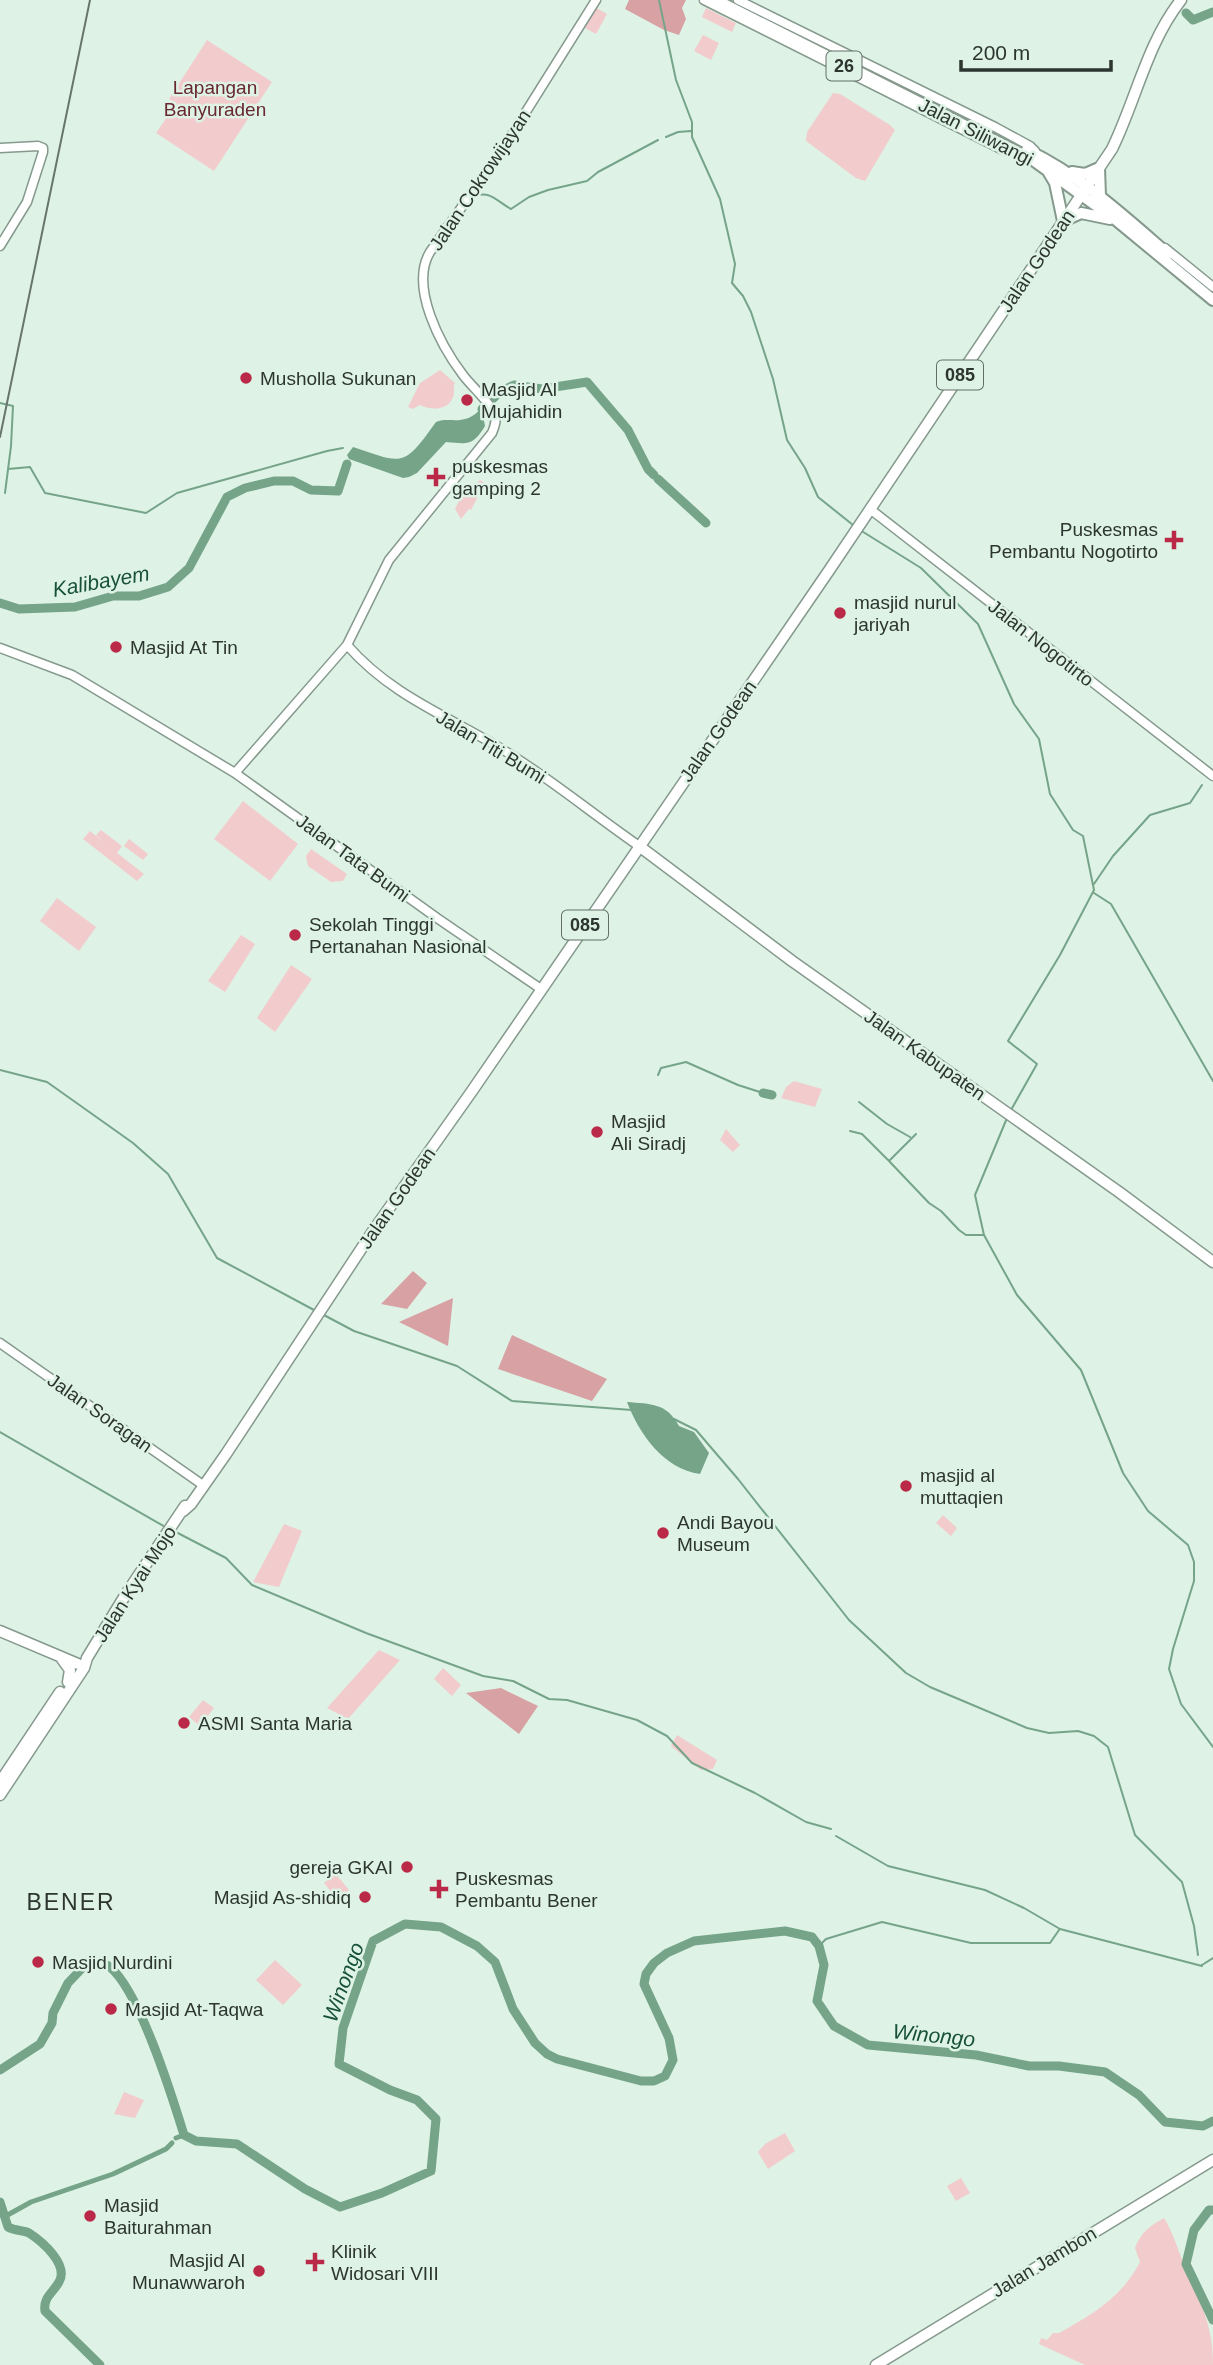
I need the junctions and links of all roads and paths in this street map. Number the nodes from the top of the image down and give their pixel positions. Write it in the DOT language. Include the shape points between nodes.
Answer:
graph roads {
  1 [pos="596,0"];
  2 [pos="704,0"];
  3 [pos="716,0"];
  4 [pos="728,0"];
  5 [pos="738,0"];
  6 [pos="1181,0"];
  7 [pos="790,41"];
  8 [pos="858,63"];
  9 [pos="974,127"];
  10 [pos="0,148"];
  11 [pos="1035,157"];
  12 [pos="1046,168"];
  13 [pos="1099,168"];
  14 [pos="1066,170"];
  15 [pos="1084,190"];
  16 [pos="1100,196"];
  17 [pos="1116,220"];
  18 [pos="1063,221"];
  19 [pos="1136,231"];
  20 [pos="0,246"];
  21 [pos="1213,290"];
  22 [pos="1213,300"];
  23 [pos="1213,306"];
  24 [pos="870,509"];
  25 [pos="347,645"];
  26 [pos="0,648"];
  27 [pos="235,773"];
  28 [pos="1213,776"];
  29 [pos="639,846"];
  30 [pos="541,989"];
  31 [pos="1213,1262"];
  32 [pos="0,1343"];
  33 [pos="229,1447"];
  34 [pos="200,1483"];
  35 [pos="183,1511"];
  36 [pos="0,1631"];
  37 [pos="95,1645"];
  38 [pos="78,1662"];
  39 [pos="68,1682"];
  40 [pos="0,1782"];
  41 [pos="0,1795"];
  42 [pos="1213,2160"];
  43 [pos="876,2365"];
  1 -- 25 [label="street, Jalan Cokrowijayan" via="424,265 434,328 496,421 492,433 389,560"];
  2 -- 7 [label="street"];
  3 -- 7 [label="highway, Jalan Siliwangi / 26"];
  4 -- 8 [label="highway, Jalan Siliwangi / 26"];
  5 -- 8 [label="street"];
  6 -- 13 [label="main road, Jalan Godean / 085" via="1157,35 1119,134"];
  7 -- 9 [label="highway, Jalan Siliwangi / 26"];
  7 -- 11 [label="street" via="983,141 1024,159"];
  8 -- 9 [label="highway, Jalan Siliwangi / 26"];
  8 -- 11 [label="street" via="1030,146"];
  9 -- 11 [label="highway, Jalan Siliwangi / 26"];
  10 -- 20 [label="street" via="40,146 43,152 27,202"];
  11 -- 12 [label="highway, Jalan Siliwangi / 26"];
  11 -- 14 [label="highway, Jalan Siliwangi / 26"];
  12 -- 15 [label="highway, Jalan Siliwangi / 26"];
  12 -- 18 [label="highway" via="1055,183"];
  13 -- 14 [label="highway" via="1085,174"];
  13 -- 15 [label="main road, Jalan Godean / 085"];
  13 -- 16 [label="highway"];
  14 -- 15 [label="highway, Jalan Siliwangi / 26"];
  15 -- 16 [label="highway, Jalan Siliwangi / 26"];
  15 -- 17 [label="highway, Jalan Siliwangi / 26"];
  15 -- 18 [label="main road, Jalan Godean / 085"];
  16 -- 19 [label="highway, Jalan Siliwangi / 26"];
  17 -- 18 [label="highway" via="1087,212"];
  17 -- 19 [label="highway, Jalan Siliwangi / 26"];
  18 -- 24 [label="main road, Jalan Godean / 085"];
  19 -- 21 [label="highway, Jalan Siliwangi / 26"];
  19 -- 22 [label="highway, Jalan Siliwangi / 26"];
  19 -- 23 [label="street" via="1140,244"];
  24 -- 28 [label="street, Jalan Nogotirto"];
  24 -- 29 [label="main road, Jalan Godean / 085"];
  25 -- 27 [label="street, Jalan Cokrowijayan"];
  25 -- 29 [label="street, Jalan Titi Bumi" via="375,674 405,695 515,757"];
  26 -- 27 [label="street, Jalan Tata Bumi" via="72,675"];
  27 -- 30 [label="street, Jalan Tata Bumi"];
  29 -- 30 [label="main road, Jalan Godean / 085"];
  29 -- 31 [label="main road, Jalan Kabupaten"];
  30 -- 33 [label="main road, Jalan Godean / 085"];
  32 -- 34 [label="street, Jalan Soragan"];
  33 -- 34 [label="main road, Jalan Godean"];
  33 -- 35 [label="main road, Jalan Godean / 085"];
  34 -- 35 [label="main road, Jalan Godean"];
  35 -- 37 [label="main road, Jalan Kyai Mojo / 085"];
  36 -- 38 [label="main road"];
  37 -- 38 [label="main road, Jalan Kyai Mojo"];
  37 -- 38 [label="main road" via="73,1658"];
  38 -- 39 [label="main road, Jalan Kyai Mojo"];
  38 -- 39 [label="main road" via="70,1670"];
  38 -- 41 [label="main road, Jalan Kyai Mojo"];
  39 -- 40 [label="main road, Jalan Kyai Mojo"];
  42 -- 43 [label="main road, Jalan Jambon"];
}
